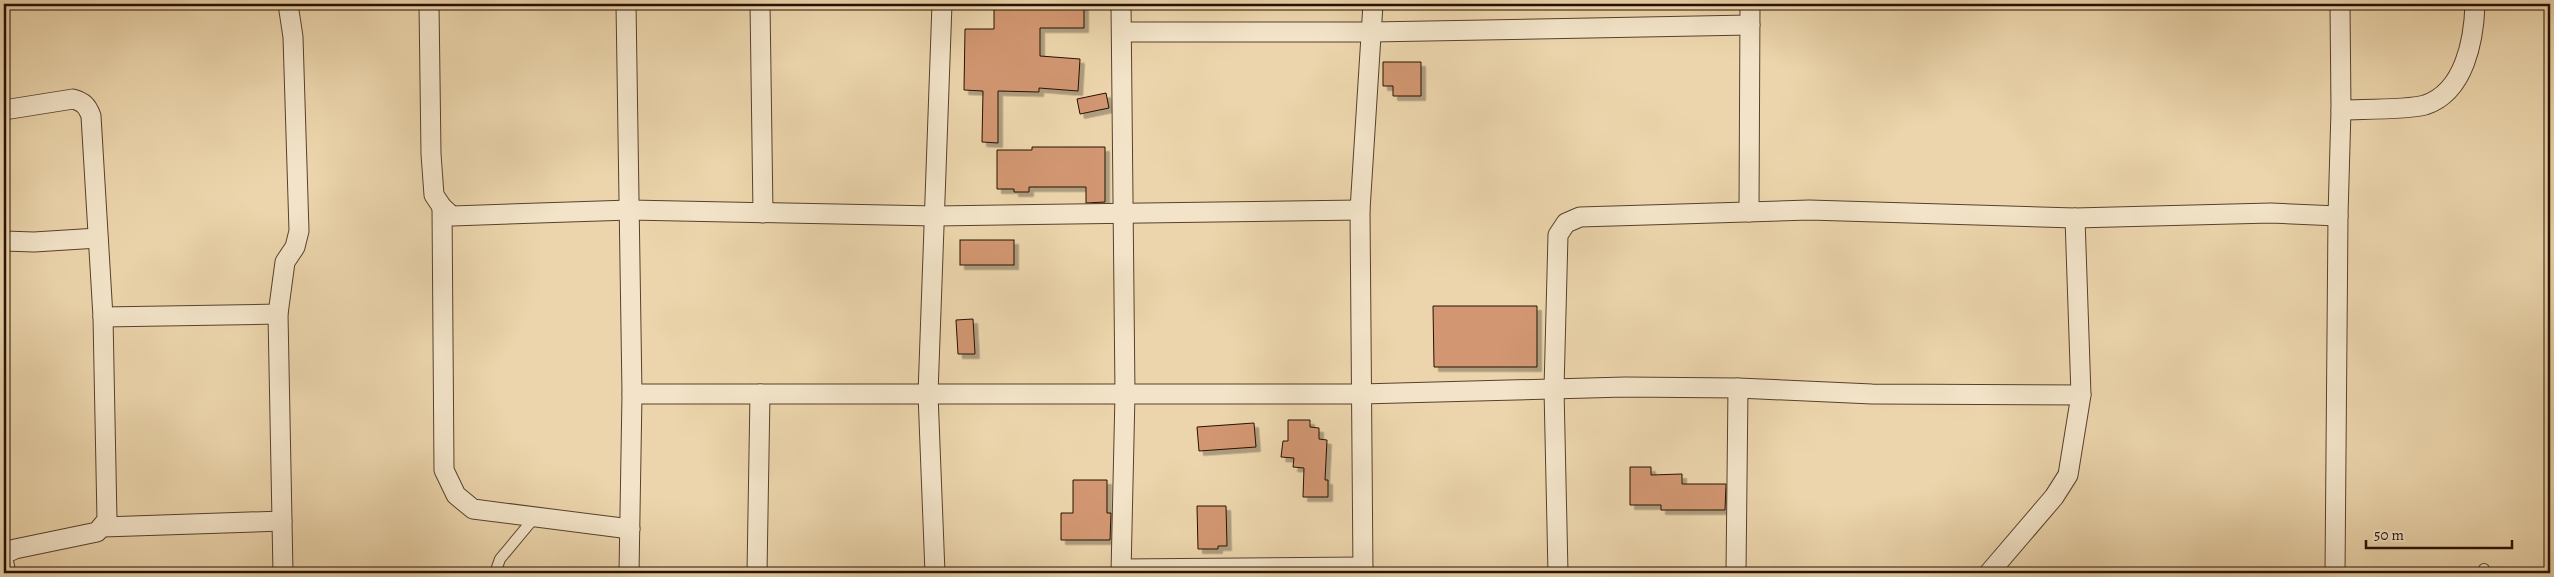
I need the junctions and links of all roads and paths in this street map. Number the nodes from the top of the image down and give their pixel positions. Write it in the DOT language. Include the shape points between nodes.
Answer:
graph roads {
  1 [pos="288,4"];
  2 [pos="429,4"];
  3 [pos="626,4"];
  4 [pos="760,4"];
  5 [pos="942,4"];
  6 [pos="1121,4"];
  7 [pos="1373,4"];
  8 [pos="1750,4"];
  9 [pos="2340,4"];
  10 [pos="2475,4"];
  11 [pos="1750,25"];
  12 [pos="1122,32"];
  13 [pos="1372,32"];
  14 [pos="4,110"];
  15 [pos="2341,110"];
  16 [pos="442,208"];
  17 [pos="630,210"];
  18 [pos="1360,210"];
  19 [pos="1749,212"];
  20 [pos="763,213"];
  21 [pos="1124,214"];
  22 [pos="936,216"];
  23 [pos="2338,216"];
  24 [pos="2074,218"];
  25 [pos="98,238"];
  26 [pos="4,240"];
  27 [pos="278,314"];
  28 [pos="104,317"];
  29 [pos="1738,388"];
  30 [pos="1554,389"];
  31 [pos="632,394"];
  32 [pos="760,394"];
  33 [pos="928,394"];
  34 [pos="1125,394"];
  35 [pos="1362,394"];
  36 [pos="2081,395"];
  37 [pos="535,517"];
  38 [pos="282,521"];
  39 [pos="102,527"];
  40 [pos="630,529"];
  41 [pos="4,554"];
  42 [pos="4,564"];
  43 [pos="1363,570"];
  44 [pos="2331,570"];
  45 [pos="1121,571"];
  46 [pos="6,573"];
  47 [pos="283,573"];
  48 [pos="495,573"];
  49 [pos="629,573"];
  50 [pos="757,573"];
  51 [pos="935,573"];
  52 [pos="1558,573"];
  53 [pos="1736,573"];
  54 [pos="1989,573"];
  1 -- 27 [label="street" via="293,37 299,231 295,247 285,262"];
  2 -- 16 [label="street" via="432,174 434,195"];
  3 -- 17 [label="street"];
  4 -- 20 [label="street"];
  5 -- 22 [label="street"];
  6 -- 12 [label="street"];
  7 -- 13 [label="street"];
  8 -- 11 [label="street"];
  9 -- 15 [label="street"];
  10 -- 15 [label="street" via="2467,52 2459,76 2448,92 2424,105"];
  11 -- 13 [label="street"];
  11 -- 19 [label="street"];
  12 -- 13 [label="street"];
  12 -- 21 [label="street"];
  13 -- 18 [label="street"];
  14 -- 25 [label="street" via="73,99 83,102 88,108"];
  15 -- 23 [label="street"];
  16 -- 17 [label="street" via="452,216"];
  16 -- 37 [label="street" via="444,470 456,495 473,509"];
  17 -- 20 [label="street"];
  17 -- 31 [label="street"];
  18 -- 21 [label="street"];
  18 -- 35 [label="street"];
  19 -- 24 [label="street" via="1809,210"];
  19 -- 30 [label="street" via="1580,216 1566,223 1558,235"];
  20 -- 22 [label="street"];
  21 -- 22 [label="street"];
  21 -- 34 [label="street"];
  22 -- 33 [label="street"];
  23 -- 24 [label="street" via="2271,213"];
  23 -- 44 [label="street"];
  24 -- 36 [label="street"];
  25 -- 26 [label="street" via="34,242"];
  25 -- 28 [label="street"];
  27 -- 28 [label="street"];
  27 -- 38 [label="street"];
  28 -- 39 [label="street" via="107,520"];
  29 -- 30 [label="street"];
  29 -- 36 [label="street" via="1872,394"];
  29 -- 53 [label="street"];
  30 -- 35 [label="street"];
  30 -- 52 [label="street"];
  31 -- 32 [label="street"];
  31 -- 40 [label="street"];
  32 -- 33 [label="street"];
  32 -- 50 [label="street"];
  33 -- 34 [label="street"];
  33 -- 51 [label="street"];
  34 -- 35 [label="street"];
  34 -- 45 [label="street"];
  35 -- 43 [label="street"];
  36 -- 54 [label="street" via="2068,476"];
  37 -- 40 [label="street"];
  37 -- 48 [label="lane" via="500,559"];
  38 -- 39 [label="street"];
  38 -- 47 [label="street"];
  39 -- 41 [label="street" via="97,532"];
  40 -- 49 [label="street"];
  42 -- 46 [label="street"];
  43 -- 45 [label="street"];
}
